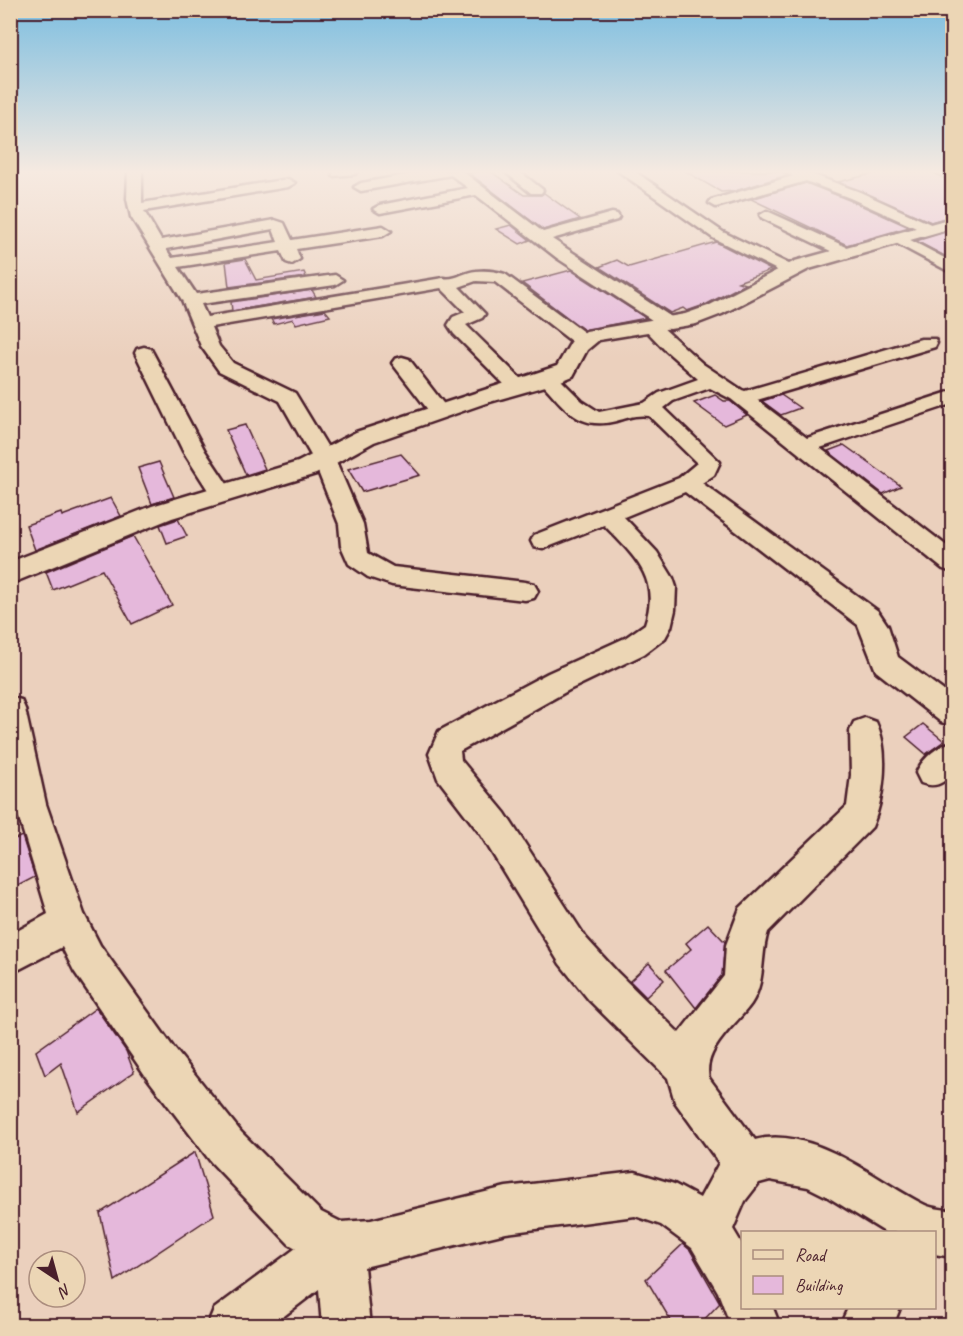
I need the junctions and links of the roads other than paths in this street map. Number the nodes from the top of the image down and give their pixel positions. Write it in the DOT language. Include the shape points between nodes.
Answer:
graph roads {
  1 [pos="148,233"];
  2 [pos="224,233"];
  3 [pos="282,233"];
  4 [pos="373,233"];
  5 [pos="534,233"];
  6 [pos="556,233"];
  7 [pos="716,233"];
  8 [pos="806,233"];
  9 [pos="914,233"];
  10 [pos="540,238"];
  11 [pos="897,238"];
  12 [pos="156,246"];
  13 [pos="290,252"];
  14 [pos="845,252"];
  15 [pos="324,255"];
  16 [pos="952,268"];
  17 [pos="173,269"];
  18 [pos="789,270"];
  19 [pos="356,278"];
  20 [pos="448,285"];
  21 [pos="191,300"];
  22 [pos="200,323"];
  23 [pos="661,326"];
  24 [pos="582,340"];
  25 [pos="928,343"];
  26 [pos="144,353"];
  27 [pos="402,363"];
  28 [pos="548,378"];
  29 [pos="714,380"];
  30 [pos="517,386"];
  31 [pos="739,396"];
  32 [pos="952,397"];
  33 [pos="649,409"];
  34 [pos="439,411"];
  35 [pos="802,447"];
  36 [pos="324,459"];
  37 [pos="687,483"];
  38 [pos="221,493"];
  39 [pos="608,515"];
  40 [pos="543,541"];
  41 [pos="952,563"];
  42 [pos="10,574"];
  43 [pos="525,591"];
  44 [pos="10,709"];
  45 [pos="952,713"];
  46 [pos="865,731"];
  47 [pos="69,922"];
  48 [pos="10,956"];
  49 [pos="686,1068"];
  50 [pos="746,1164"];
  51 [pos="928,1231"];
  52 [pos="708,1232"];
  53 [pos="339,1245"];
  54 [pos="741,1288"];
  55 [pos="749,1309"];
  56 [pos="875,1309"];
  57 [pos="231,1326"];
  58 [pos="346,1326"];
  59 [pos="756,1326"];
  60 [pos="864,1326"];
  1 -- 12 [label="street"];
  2 -- 12 [label="street"];
  3 -- 13 [label="street"];
  4 -- 13 [label="street"];
  5 -- 10 [label="street"];
  6 -- 10 [label="street"];
  7 -- 18 [label="street"];
  8 -- 14 [label="street"];
  9 -- 11 [label="street"];
  10 -- 23 [label="street"];
  11 -- 14 [label="street"];
  11 -- 16 [label="street"];
  12 -- 17 [label="street"];
  13 -- 15 [label="street"];
  13 -- 17 [label="street"];
  14 -- 18 [label="street"];
  17 -- 21 [label="street"];
  18 -- 23 [label="street" via="715,310"];
  19 -- 21 [label="street"];
  20 -- 22 [label="street" via="436,283"];
  20 -- 24 [label="street" via="475,276 499,277"];
  20 -- 30 [label="street" via="476,314 459,321 457,326"];
  21 -- 22 [label="street"];
  22 -- 36 [label="street" via="210,346 226,367 288,398"];
  23 -- 24 [label="street" via="610,331"];
  23 -- 29 [label="street" via="682,356"];
  24 -- 28 [label="street" via="565,371"];
  25 -- 31 [label="street"];
  26 -- 38 [label="street" via="194,451"];
  27 -- 34 [label="street"];
  28 -- 30 [label="street"];
  28 -- 33 [label="street" via="591,417"];
  29 -- 31 [label="street"];
  29 -- 33 [label="street" via="666,397"];
  30 -- 34 [label="street"];
  31 -- 35 [label="street"];
  32 -- 35 [label="street"];
  33 -- 37 [label="street" via="709,462 706,470"];
  34 -- 36 [label="street" via="357,441"];
  35 -- 41 [label="street"];
  36 -- 38 [label="street" via="283,477"];
  36 -- 43 [label="street" via="351,524 358,558 377,571"];
  37 -- 39 [label="street"];
  37 -- 45 [label="street" via="868,618 886,663"];
  38 -- 42 [label="street" via="162,512"];
  39 -- 40 [label="street"];
  39 -- 49 [label="street" via="660,576 660,624 640,642 450,740 443,750 444,759 493,824 573,951"];
  44 -- 47 [label="street" via="30,804"];
  46 -- 49 [label="street" via="867,802 860,816 753,921 739,988 695,1042"];
  47 -- 48 [label="street"];
  47 -- 53 [label="street" via="87,958 159,1061 226,1147 305,1228"];
  49 -- 50 [label="street" via="690,1087"];
  50 -- 51 [label="street" via="770,1158 810,1166 844,1181"];
  50 -- 52 [label="street" via="729,1185"];
  52 -- 53 [label="street" via="674,1207 635,1194 506,1210 371,1243"];
  52 -- 54 [label="street"];
  53 -- 57 [label="street"];
  53 -- 58 [label="street"];
  55 -- 59 [label="street"];
  56 -- 60 [label="street"];
}
